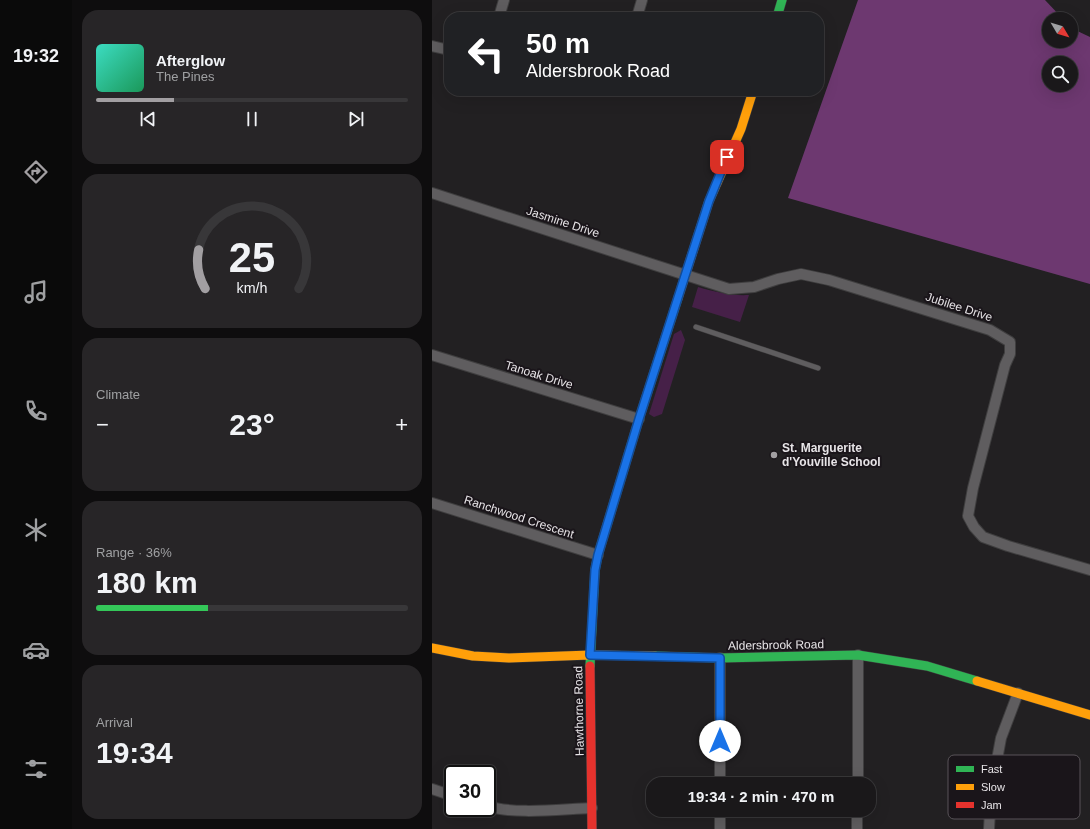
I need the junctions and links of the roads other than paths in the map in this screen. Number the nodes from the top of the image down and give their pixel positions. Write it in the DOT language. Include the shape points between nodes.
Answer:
graph roads {
  1 [pos="504,0"];
  2 [pos="642,0"];
  3 [pos="782,0"];
  4 [pos="500,12"];
  5 [pos="638,12"];
  6 [pos="778,12"];
  7 [pos="432,46"];
  8 [pos="444,49"];
  9 [pos="751,96"];
  10 [pos="432,193"];
  11 [pos="685,276"];
  12 [pos="696,327"];
  13 [pos="432,355"];
  14 [pos="818,368"];
  15 [pos="639,419"];
  16 [pos="432,503"];
  17 [pos="598,555"];
  18 [pos="1090,570"];
  19 [pos="432,648"];
  20 [pos="590,655"];
  21 [pos="858,656"];
  22 [pos="720,658"];
  23 [pos="1018,693"];
  24 [pos="1090,715"];
  25 [pos="999,755"];
  26 [pos="720,777"];
  27 [pos="858,777"];
  28 [pos="432,789"];
  29 [pos="444,793"];
  30 [pos="592,808"];
  31 [pos="496,809"];
  32 [pos="720,817"];
  33 [pos="857,817"];
  34 [pos="990,819"];
  35 [pos="592,829"];
  36 [pos="720,829"];
  37 [pos="857,829"];
  38 [pos="989,829"];
  1 -- 4 [label="street"];
  2 -- 5 [label="street"];
  3 -- 6 [label="street"];
  7 -- 8 [label="street"];
  9 -- 11 [label="street, Hawthorne Road" via="741,128 709,201"];
  10 -- 11 [label="street, Jasmine Drive"];
  11 -- 15 [label="street, Hawthorne Road"];
  11 -- 18 [label="street, Jubilee Drive" via="728,289 754,287 802,274 990,330 1010,342 1010,354 973,488 968,516 983,537"];
  12 -- 14 [label="lane"];
  13 -- 15 [label="street, Tanoak Drive"];
  15 -- 17 [label="street, Hawthorne Road"];
  16 -- 17 [label="street, Ranchwood Crescent"];
  17 -- 20 [label="street, Hawthorne Road"];
  19 -- 20 [label="street, Aldersbrook Road" via="473,656 509,658"];
  20 -- 22 [label="street, Aldersbrook Road"];
  20 -- 30 [label="street, Hawthorne Road"];
  21 -- 22 [label="street, Aldersbrook Road"];
  21 -- 23 [label="street, Aldersbrook Road" via="927,666"];
  21 -- 27 [label="street"];
  22 -- 26 [label="street"];
  23 -- 24 [label="street, Aldersbrook Road"];
  23 -- 25 [label="street"];
  28 -- 29 [label="street"];
  30 -- 31 [label="street" via="520,811"];
  30 -- 35 [label="street, Hawthorne Road"];
  32 -- 36 [label="street"];
  33 -- 37 [label="street"];
  34 -- 38 [label="street"];
}
